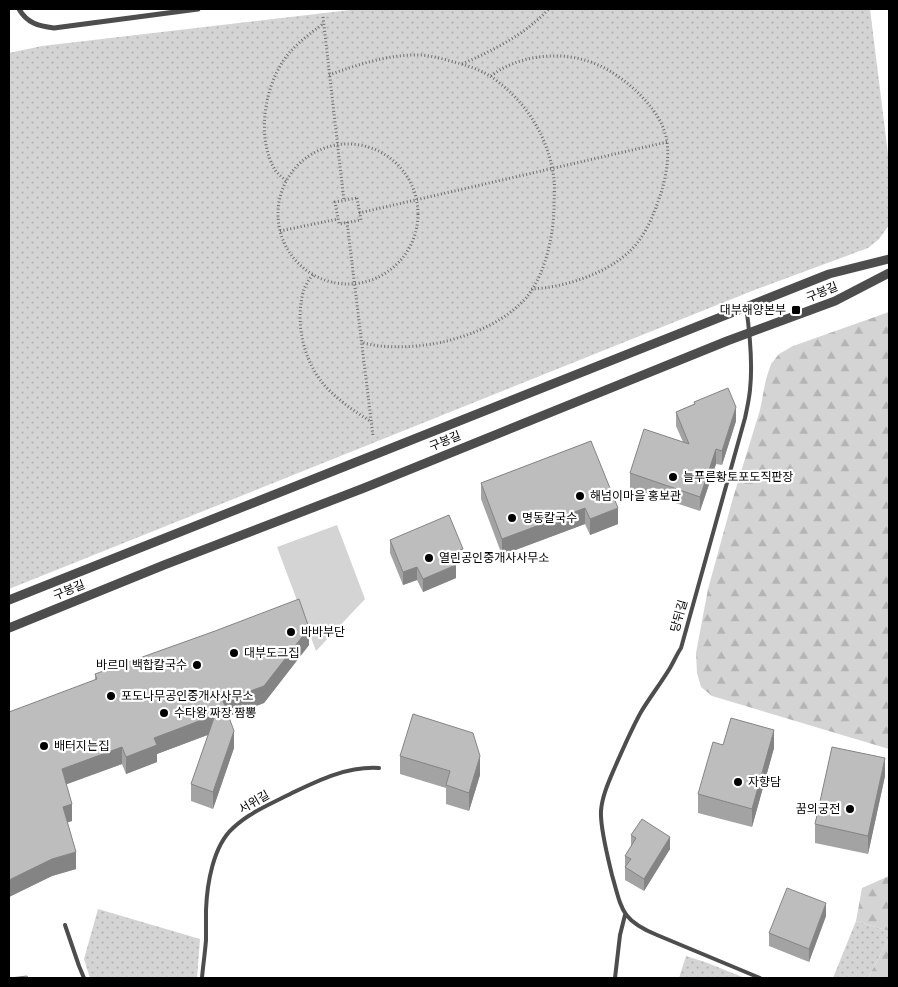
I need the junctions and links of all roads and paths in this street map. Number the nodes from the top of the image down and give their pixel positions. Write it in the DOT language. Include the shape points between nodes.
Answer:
graph roads {
  1 [pos="19,9"];
  2 [pos="198,9"];
  3 [pos="549,9"];
  4 [pos="323,17"];
  5 [pos="323,24"];
  6 [pos="462,64"];
  7 [pos="329,75"];
  8 [pos="490,76"];
  9 [pos="667,142"];
  10 [pos="338,145"];
  11 [pos="552,169"];
  12 [pos="286,181"];
  13 [pos="416,200"];
  14 [pos="344,201"];
  15 [pos="359,213"];
  16 [pos="338,218"];
  17 [pos="347,222"];
  18 [pos="280,231"];
  19 [pos="889,259"];
  20 [pos="889,273"];
  21 [pos="313,275"];
  22 [pos="354,284"];
  23 [pos="531,289"];
  24 [pos="746,306"];
  25 [pos="750,333"];
  26 [pos="361,342"];
  27 [pos="371,422"];
  28 [pos="372,436"];
  29 [pos="9,600"];
  30 [pos="9,628"];
  31 [pos="379,768"];
  32 [pos="625,915"];
  33 [pos="65,925"];
  34 [pos="84,978"];
  35 [pos="202,978"];
  36 [pos="615,978"];
  37 [pos="760,978"];
  1 -- 2 [label="street" via="29,21 54,28"];
  3 -- 6 [label="path" via="498,48"];
  4 -- 5 [label="path"];
  5 -- 7 [label="path"];
  5 -- 12 [label="path" via="290,52 270,89 264,126 269,158 276,172"];
  6 -- 7 [label="path" via="422,55 396,57 370,61"];
  6 -- 8 [label="path"];
  7 -- 10 [label="path"];
  8 -- 9 [label="path" via="516,62 537,57 585,60 605,68 641,94 655,112"];
  8 -- 11 [label="path" via="526,109 539,129"];
  9 -- 11 [label="path"];
  9 -- 23 [label="path" via="664,183 646,231 632,249 613,265 586,277"];
  10 -- 12 [label="path" via="317,151 299,164"];
  10 -- 13 [label="path" via="358,145 377,151 394,162 407,178"];
  10 -- 14 [label="path"];
  11 -- 13 [label="path"];
  11 -- 23 [label="path" via="553,226 539,276"];
  12 -- 18 [label="path" via="278,201"];
  13 -- 15 [label="path"];
  13 -- 22 [label="path" via="418,216 414,236 405,254 392,269 374,279"];
  14 -- 15 [label="path" via="357,198"];
  14 -- 16 [label="path" via="335,202"];
  15 -- 17 [label="path" via="361,220"];
  16 -- 17 [label="path" via="339,224"];
  16 -- 18 [label="path"];
  17 -- 22 [label="path"];
  18 -- 21 [label="path" via="284,244 296,261"];
  19 -- 24 [label="street, 구봉길" via="829,274"];
  20 -- 25 [label="street, 구봉길" via="835,301"];
  21 -- 22 [label="path" via="333,282"];
  21 -- 27 [label="path" via="306,285 300,313 303,345 324,385"];
  22 -- 26 [label="path"];
  23 -- 26 [label="path" via="506,316 464,336 413,346"];
  24 -- 25 [label="lane, 당뒤길"];
  24 -- 29 [label="street, 구봉길"];
  25 -- 30 [label="street, 구봉길"];
  25 -- 32 [label="lane, 당뒤길" via="750,390 745,418 681,648 641,712 603,799 601,812 609,864"];
  26 -- 27 [label="path"];
  27 -- 28 [label="path"];
  31 -- 35 [label="lane, 서위길" via="366,767 333,775 250,814 231,829 221,843 209,878"];
  32 -- 36 [label="lane"];
  32 -- 37 [label="lane" via="643,929"];
  33 -- 34 [label="lane"];
}
